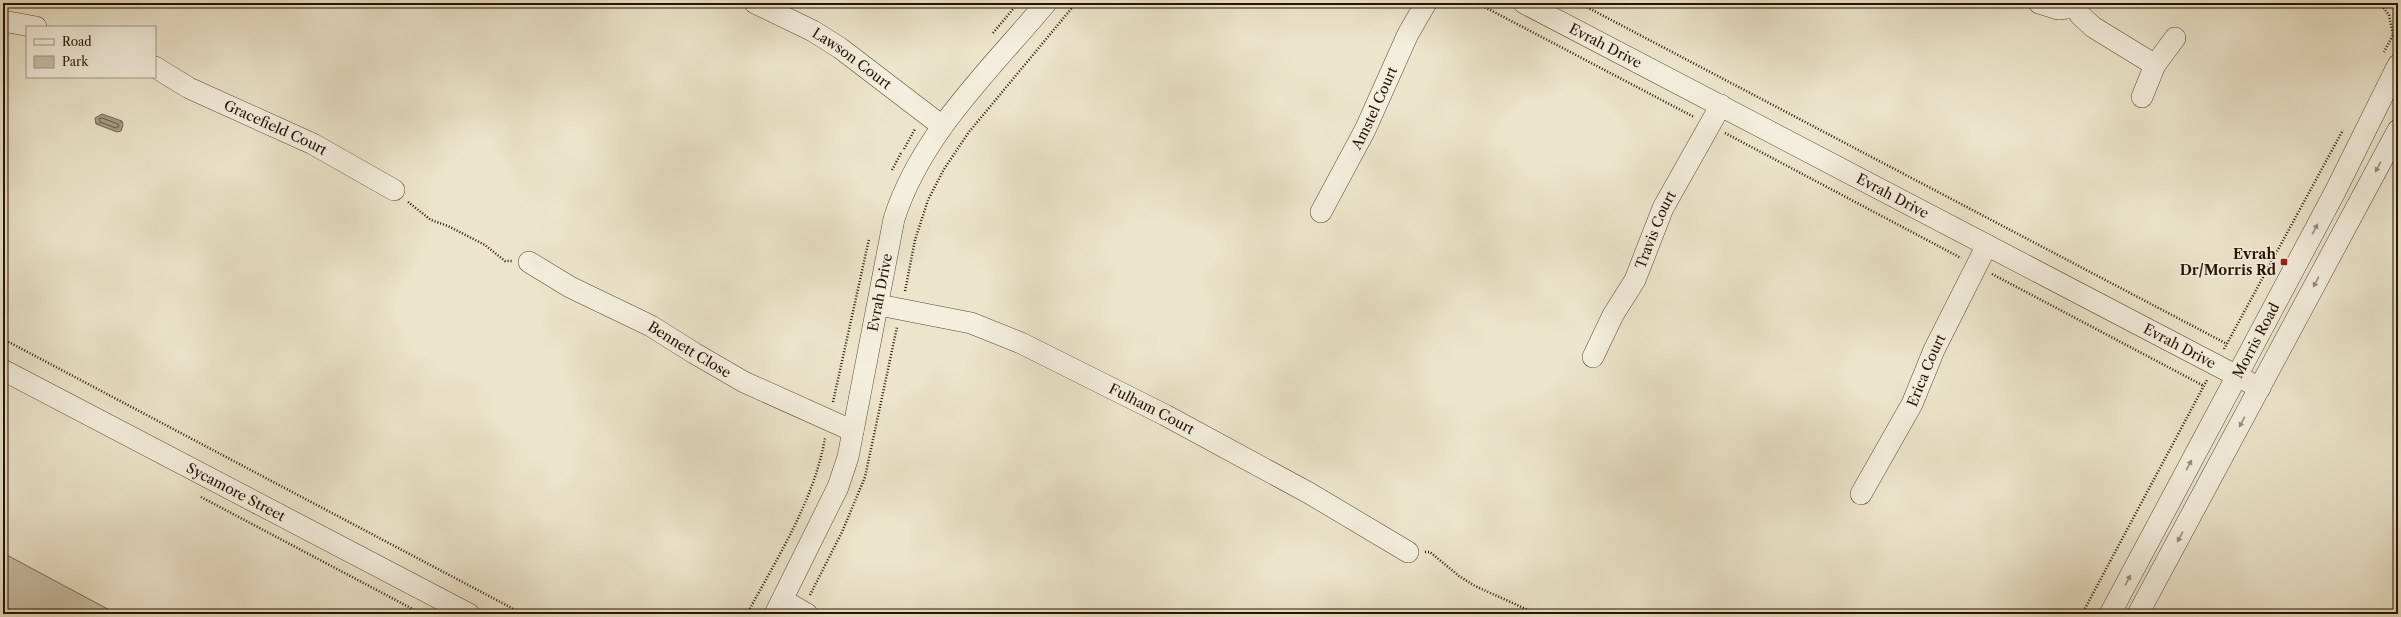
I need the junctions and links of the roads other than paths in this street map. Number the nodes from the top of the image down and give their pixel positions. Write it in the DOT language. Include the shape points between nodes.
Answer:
graph roads {
  1 [pos="755,3"];
  2 [pos="1046,3"];
  3 [pos="1426,3"];
  4 [pos="1524,3"];
  5 [pos="2039,3"];
  6 [pos="2077,5"];
  7 [pos="3,21"];
  8 [pos="30,26"];
  9 [pos="2175,38"];
  10 [pos="2390,61"];
  11 [pos="2154,66"];
  12 [pos="156,68"];
  13 [pos="2142,97"];
  14 [pos="1721,105"];
  15 [pos="942,126"];
  16 [pos="2398,130"];
  17 [pos="394,190"];
  18 [pos="1321,212"];
  19 [pos="1987,245"];
  20 [pos="529,262"];
  21 [pos="879,304"];
  22 [pos="1593,357"];
  23 [pos="3,370"];
  24 [pos="2236,376"];
  25 [pos="2260,388"];
  26 [pos="853,432"];
  27 [pos="1861,494"];
  28 [pos="1408,552"];
  29 [pos="779,607"];
  30 [pos="468,614"];
  31 [pos="807,614"];
  32 [pos="2110,614"];
  33 [pos="2138,614"];
  1 -- 15 [label="street, Lawson Court" via="813,31 840,48"];
  2 -- 15 [label="street, Evrah Drive"];
  3 -- 18 [label="street, Amstel Court" via="1408,34 1365,130"];
  4 -- 14 [label="street, Evrah Drive"];
  5 -- 6 [label="street" via="2058,9"];
  6 -- 11 [label="street" via="2080,15 2093,27"];
  7 -- 8 [label="street"];
  9 -- 11 [label="street"];
  24 -- 10 [label="street, Morris Road, one-way" via="2335,192"];
  11 -- 13 [label="street"];
  12 -- 17 [label="street, Gracefield Court" via="196,91 313,144"];
  14 -- 19 [label="street, Evrah Drive"];
  14 -- 22 [label="street, Travis Court" via="1663,208 1635,280 1613,315"];
  15 -- 21 [label="street, Evrah Drive" via="920,157 899,202"];
  16 -- 25 [label="street, Morris Road, one-way"];
  19 -- 24 [label="street, Evrah Drive"];
  19 -- 27 [label="street, Erica Court" via="1934,350 1912,404"];
  20 -- 26 [label="street, Bennett Close" via="570,287 652,326 744,382"];
  21 -- 26 [label="street, Evrah Drive"];
  21 -- 28 [label="street, Fulham Court" via="972,323 1021,343 1165,415 1310,493"];
  23 -- 30 [label="street, Sycamore Street"];
  24 -- 25 [label="street, Evrah Drive"];
  32 -- 24 [label="street, Morris Road, one-way"];
  25 -- 33 [label="street, Morris Road, one-way"];
  26 -- 29 [label="street, Evrah Drive" via="838,487"];
  29 -- 31 [label="street"];
}
